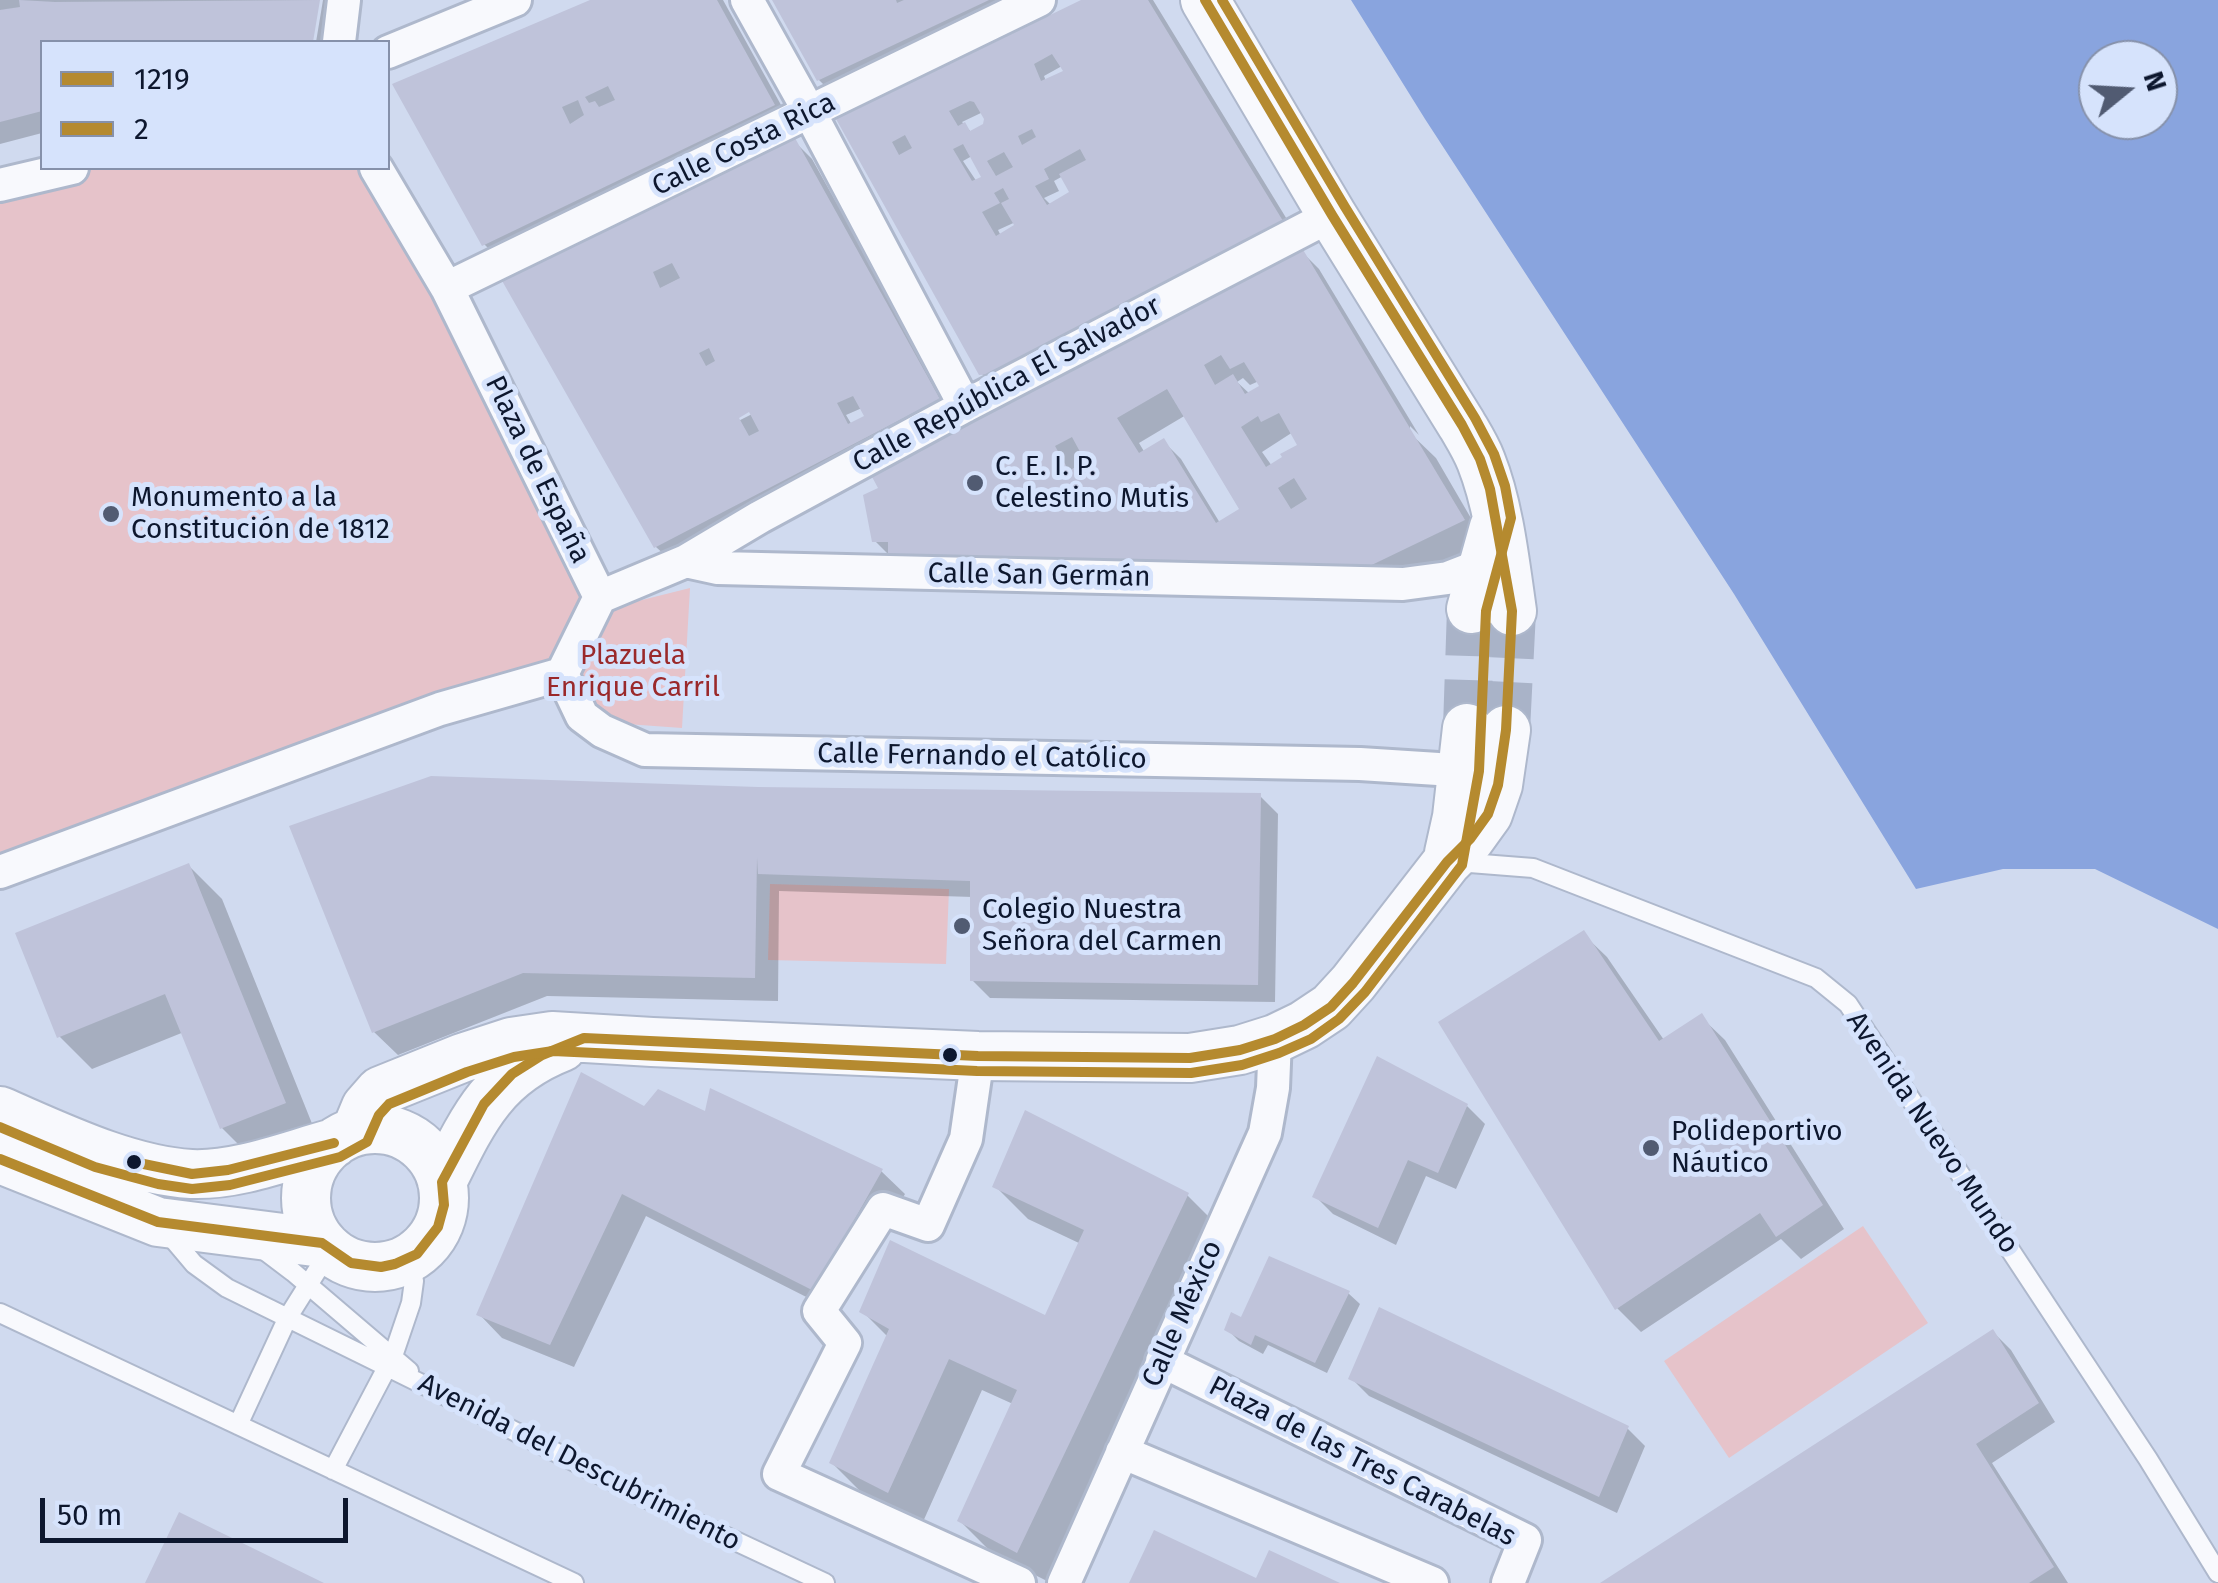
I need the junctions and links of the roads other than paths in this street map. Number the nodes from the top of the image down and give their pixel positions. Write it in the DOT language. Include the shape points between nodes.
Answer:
graph roads {
  1 [pos="344,0"];
  2 [pos="515,0"];
  3 [pos="747,0"];
  4 [pos="1039,0"];
  5 [pos="1205,0"];
  6 [pos="339,40"];
  7 [pos="390,51"];
  8 [pos="810,113"];
  9 [pos="64,170"];
  10 [pos="377,170"];
  11 [pos="0,185"];
  12 [pos="1332,214"];
  13 [pos="447,288"];
  14 [pos="965,406"];
  15 [pos="686,562"];
  16 [pos="1489,595"];
  17 [pos="600,597"];
  18 [pos="562,674"];
  19 [pos="1487,729"];
  20 [pos="1438,769"];
  21 [pos="1447,862"];
  22 [pos="0,872"];
  23 [pos="584,1038"];
  24 [pos="1275,1039"];
  25 [pos="978,1056"];
  26 [pos="0,1112"];
  27 [pos="345,1137"];
  28 [pos="0,1160"];
  29 [pos="442,1182"];
  30 [pos="158,1222"];
  31 [pos="410,1258"];
  32 [pos="320,1259"];
  33 [pos="0,1313"];
  34 [pos="288,1317"];
  35 [pos="1162,1361"];
  36 [pos="390,1362"];
  37 [pos="238,1425"];
  38 [pos="1122,1452"];
  39 [pos="333,1470"];
  40 [pos="2218,1573"];
  41 [pos="574,1583"];
  42 [pos="825,1583"];
  43 [pos="1019,1583"];
  44 [pos="1064,1583"];
  45 [pos="1432,1583"];
  46 [pos="1508,1583"];
  1 -- 6 [label="street"];
  2 -- 7 [label="street"];
  3 -- 8 [label="street"];
  4 -- 8 [label="street, Calle Costa Rica"];
  5 -- 12 [label="street"];
  8 -- 13 [label="street, Calle Costa Rica"];
  8 -- 14 [label="street"];
  9 -- 11 [label="street"];
  10 -- 13 [label="street, Plaza de España"];
  12 -- 14 [label="street, Calle República El Salvador"];
  12 -- 16 [label="street" via="1480,459 1506,571"];
  13 -- 17 [label="street, Plaza de España"];
  14 -- 15 [label="street, Calle República El Salvador"];
  15 -- 16 [label="street, Calle San Germán" via="718,568 1403,584 1448,578"];
  15 -- 17 [label="street, Calle San Germán"];
  17 -- 18 [label="street, Plaza de España"];
  18 -- 20 [label="street, Calle Fernando el Católico" via="582,716 645,750"];
  18 -- 22 [label="street" via="440,709"];
  19 -- 21 [label="street" via="1498,785 1488,814"];
  21 -- 24 [label="street" via="1331,1007"];
  21 -- 40 [label="lane, Avenida Nuevo Mundo" via="1533,868 1816,978 1848,1004"];
  23 -- 25 [label="street"];
  23 -- 27 [label="street" via="512,1042 462,1058 380,1092"];
  23 -- 29 [label="street" via="512,1074 484,1104"];
  24 -- 25 [label="street" via="1190,1058"];
  24 -- 35 [label="street, Calle México" via="1265,1133"];
  25 -- 43 [label="street" via="966,1139 928,1225 883,1210 819,1311 846,1343 779,1474"];
  26 -- 27 [label="street" via="100,1153 192,1174"];
  27 -- 29 [label="street" via="371,1129 398,1133 418,1144"];
  27 -- 32 [label="street" via="323,1154 308,1185"];
  28 -- 30 [label="street"];
  29 -- 31 [label="street" via="438,1227"];
  30 -- 32 [label="street" via="239,1232"];
  30 -- 34 [label="lane" via="204,1272"];
  31 -- 32 [label="street" via="381,1267"];
  31 -- 36 [label="lane" via="412,1303"];
  32 -- 34 [label="lane"];
  32 -- 36 [label="lane"];
  33 -- 37 [label="lane"];
  34 -- 36 [label="lane"];
  34 -- 37 [label="lane"];
  35 -- 38 [label="street, Calle México"];
  35 -- 46 [label="street, Plaza de las Tres Carabelas" via="1526,1540"];
  36 -- 39 [label="lane"];
  36 -- 42 [label="lane, Avenida del Descubrimiento" via="667,1509"];
  37 -- 39 [label="lane"];
  38 -- 44 [label="street, Calle México"];
  38 -- 45 [label="street"];
  39 -- 41 [label="lane"];
}
